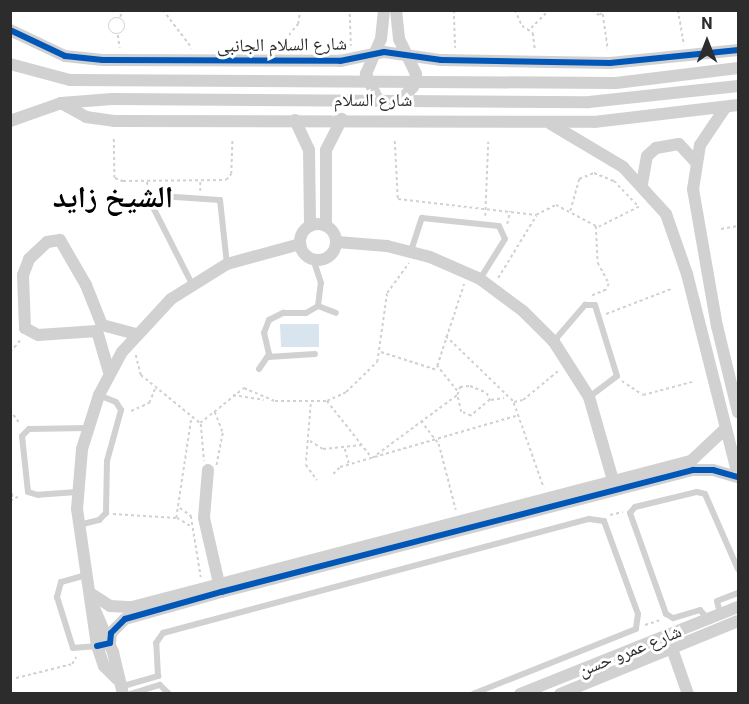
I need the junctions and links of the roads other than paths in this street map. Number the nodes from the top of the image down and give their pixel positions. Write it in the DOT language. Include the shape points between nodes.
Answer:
graph roads {
  1 [pos="384,10"];
  2 [pos="396,10"];
  3 [pos="10,30"];
  4 [pos="738,50"];
  5 [pos="372,54"];
  6 [pos="406,54"];
  7 [pos="103,60"];
  8 [pos="738,68"];
  9 [pos="14,69"];
  10 [pos="103,81"];
  11 [pos="366,81"];
  12 [pos="415,81"];
  13 [pos="738,86"];
  14 [pos="725,89"];
  15 [pos="378,100"];
  16 [pos="400,100"];
  17 [pos="490,101"];
  18 [pos="61,103"];
  19 [pos="731,107"];
  20 [pos="10,108"];
  21 [pos="26,114"];
  22 [pos="342,119"];
  23 [pos="295,120"];
  24 [pos="10,121"];
  25 [pos="504,122"];
  26 [pos="547,122"];
  27 [pos="310,161"];
  28 [pos="324,161"];
  29 [pos="695,161"];
  30 [pos="642,184"];
  31 [pos="310,226"];
  32 [pos="326,226"];
  33 [pos="337,242"];
  34 [pos="300,244"];
  35 [pos="411,251"];
  36 [pos="312,259"];
  37 [pos="227,264"];
  38 [pos="480,279"];
  39 [pos="192,284"];
  40 [pos="318,306"];
  41 [pos="336,313"];
  42 [pos="99,328"];
  43 [pos="136,334"];
  44 [pos="554,342"];
  45 [pos="269,346"];
  46 [pos="282,354"];
  47 [pos="315,354"];
  48 [pos="268,357"];
  49 [pos="259,369"];
  50 [pos="109,372"];
  51 [pos="99,395"];
  52 [pos="589,397"];
  53 [pos="738,412"];
  54 [pos="87,428"];
  55 [pos="725,429"];
  56 [pos="692,465"];
  57 [pos="208,470"];
  58 [pos="738,477"];
  59 [pos="614,485"];
  60 [pos="77,492"];
  61 [pos="500,515"];
  62 [pos="78,525"];
  63 [pos="382,547"];
  64 [pos="738,569"];
  65 [pos="87,575"];
  66 [pos="220,588"];
  67 [pos="738,593"];
  68 [pos="90,594"];
  69 [pos="93,607"];
  70 [pos="738,607"];
  71 [pos="714,617"];
  72 [pos="738,621"];
  73 [pos="670,642"];
  74 [pos="110,643"];
  75 [pos="97,646"];
  76 [pos="549,664"];
  77 [pos="556,680"];
  78 [pos="122,688"];
  79 [pos="169,693"];
  80 [pos="473,693"];
  81 [pos="520,693"];
  82 [pos="561,693"];
  83 [pos="688,693"];
  1 -- 5 [label="street" via="384,31"];
  2 -- 6 [label="street" via="399,39"];
  3 -- 7 [label="street, شارع السلام الجانبى" via="66,56"];
  4 -- 6 [label="street, شارع السلام الجانبى" via="610,63 455,60"];
  5 -- 6 [label="street, شارع السلام الجانبى"];
  5 -- 7 [label="street, شارع السلام الجانبى" via="351,60"];
  5 -- 11 [label="street"];
  6 -- 12 [label="street" via="414,67"];
  7 -- 10 [label="street"];
  8 -- 12 [label="street, شارع السلام" via="616,83"];
  9 -- 10 [label="street, شارع السلام" via="70,81"];
  10 -- 11 [label="street, شارع السلام"];
  11 -- 12 [label="street, شارع السلام"];
  11 -- 15 [label="street"];
  12 -- 16 [label="street"];
  13 -- 14 [label="street, شارع السلام"];
  14 -- 17 [label="street, شارع السلام" via="623,101"];
  14 -- 19 [label="street"];
  15 -- 16 [label="street, شارع السلام"];
  15 -- 18 [label="street, شارع السلام" via="143,98"];
  16 -- 17 [label="street, شارع السلام"];
  17 -- 25 [label="street"];
  18 -- 21 [label="street, شارع السلام"];
  18 -- 23 [label="street" via="86,117 114,122"];
  19 -- 26 [label="street" via="648,118"];
  19 -- 29 [label="street"];
  20 -- 21 [label="street"];
  21 -- 24 [label="street, شارع السلام"];
  22 -- 23 [label="street"];
  22 -- 25 [label="street"];
  22 -- 28 [label="street" via="329,139"];
  23 -- 27 [label="street" via="306,139"];
  25 -- 26 [label="street"];
  26 -- 30 [label="street" via="587,142"];
  27 -- 28 [label="street"];
  27 -- 31 [label="street"];
  28 -- 32 [label="street"];
  29 -- 30 [label="street" via="680,144 656,148 647,156"];
  29 -- 53 [label="street" via="693,189 702,251"];
  30 -- 55 [label="street" via="666,214 679,244"];
  31 -- 32 [label="street"];
  31 -- 34 [label="street"];
  32 -- 33 [label="street"];
  33 -- 35 [label="street"];
  33 -- 36 [label="street" via="332,255"];
  34 -- 36 [label="street"];
  34 -- 37 [label="street"];
  35 -- 38 [label="street"];
  35 -- 38 [label="lane" via="416,225 426,217 503,229 505,238"];
  36 -- 40 [label="lane" via="321,283"];
  37 -- 39 [label="street"];
  37 -- 39 [label="lane" via="221,202 156,198 154,209"];
  38 -- 44 [label="street"];
  39 -- 43 [label="street"];
  40 -- 41 [label="lane"];
  40 -- 45 [label="lane" via="306,313 276,315 265,326"];
  42 -- 42 [label="street" via="66,245 53,238 25,266 25,328 38,335"];
  42 -- 43 [label="street"];
  42 -- 50 [label="street"];
  43 -- 50 [label="street"];
  44 -- 52 [label="street"];
  44 -- 52 [label="lane" via="590,303 599,316 617,376"];
  45 -- 46 [label="lane"];
  45 -- 48 [label="lane"];
  46 -- 47 [label="lane"];
  46 -- 48 [label="lane"];
  48 -- 49 [label="lane"];
  50 -- 51 [label="street"];
  51 -- 54 [label="street"];
  51 -- 62 [label="lane" via="116,402 121,410 107,461 106,513 99,520"];
  52 -- 59 [label="street"];
  54 -- 60 [label="street"];
  54 -- 60 [label="lane" via="24,432 21,441 28,492"];
  55 -- 56 [label="street"];
  55 -- 58 [label="street"];
  56 -- 58 [label="street"];
  56 -- 59 [label="street"];
  57 -- 66 [label="street" via="204,518"];
  59 -- 61 [label="street"];
  59 -- 61 [label="street" via="548,497"];
  60 -- 62 [label="street"];
  61 -- 63 [label="street"];
  61 -- 63 [label="street" via="459,520"];
  62 -- 65 [label="street"];
  63 -- 66 [label="street"];
  64 -- 71 [label="lane" via="705,494 697,492 632,510 629,518 669,617 700,610"];
  65 -- 68 [label="street"];
  65 -- 75 [label="lane" via="61,582 56,592 69,643 77,650"];
  66 -- 68 [label="street" via="202,588 121,608"];
  66 -- 74 [label="street" via="125,619 111,633"];
  67 -- 71 [label="lane" via="717,601"];
  68 -- 69 [label="street"];
  69 -- 74 [label="street"];
  69 -- 75 [label="street"];
  70 -- 71 [label="street, شارع عمرو حسن"];
  71 -- 73 [label="street, شارع عمرو حسن"];
  72 -- 73 [label="street, شارع عمرو حسن"];
  73 -- 77 [label="street, شارع عمرو حسن"];
  73 -- 82 [label="street, شارع عمرو حسن"];
  73 -- 83 [label="street"];
  74 -- 75 [label="street"];
  74 -- 78 [label="street"];
  75 -- 78 [label="street" via="104,666"];
  76 -- 77 [label="lane"];
  76 -- 78 [label="lane" via="636,629 638,614 609,528 597,518 163,633 156,643 158,676"];
  76 -- 80 [label="lane"];
  77 -- 81 [label="street, شارع عمرو حسن"];
  77 -- 82 [label="street"];
  78 -- 79 [label="lane" via="160,685"];
}
